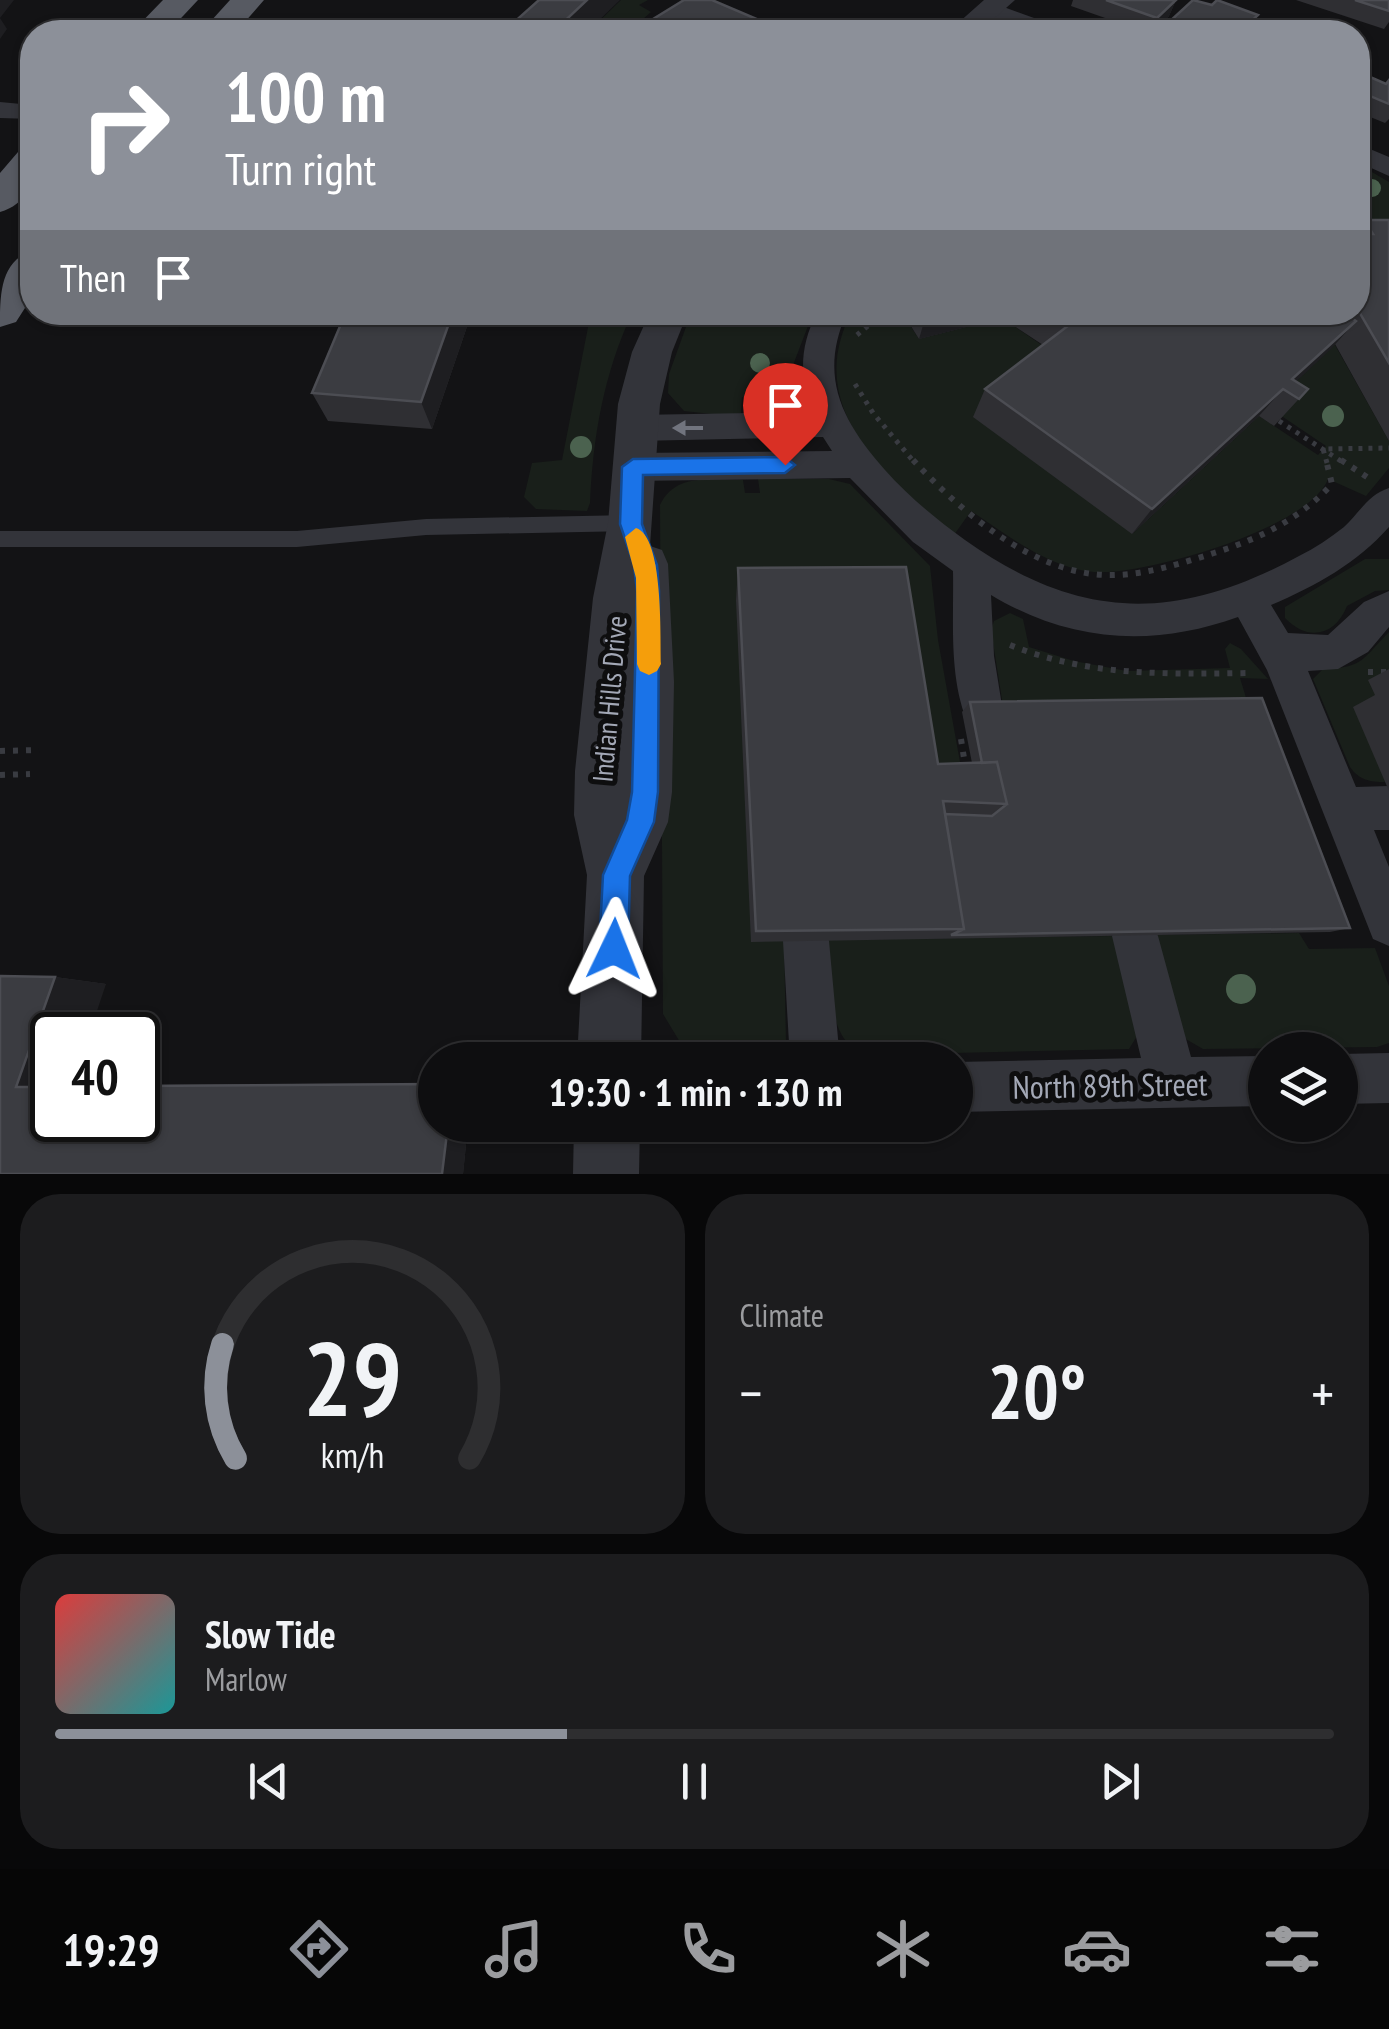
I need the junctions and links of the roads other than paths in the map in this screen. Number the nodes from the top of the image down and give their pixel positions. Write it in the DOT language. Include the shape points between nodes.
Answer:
graph roads {
  1 [pos="182,0"];
  2 [pos="248,0"];
  3 [pos="996,4"];
  4 [pos="161,20"];
  5 [pos="224,20"];
  6 [pos="977,20"];
  7 [pos="1028,20"];
  8 [pos="20,175"];
  9 [pos="0,200"];
  10 [pos="20,282"];
  11 [pos="0,311"];
  12 [pos="664,325"];
  13 [pos="828,325"];
  14 [pos="833,424"];
  15 [pos="634,448"];
  16 [pos="862,464"];
  17 [pos="1384,493"];
  18 [pos="631,524"];
  19 [pos="0,539"];
  20 [pos="1389,539"];
  21 [pos="1348,544"];
  22 [pos="971,567"];
  23 [pos="1246,596"];
  24 [pos="1389,608"];
  25 [pos="1270,661"];
  26 [pos="983,712"];
  27 [pos="1389,808"];
  28 [pos="1343,809"];
  29 [pos="1389,923"];
  30 [pos="1135,936"];
  31 [pos="806,940"];
  32 [pos="610,1042"];
  33 [pos="814,1042"];
  34 [pos="1389,1078"];
  35 [pos="1358,1079"];
  36 [pos="1248,1082"];
  37 [pos="1173,1084"];
  38 [pos="973,1088"];
  39 [pos="607,1142"];
  40 [pos="606,1174"];
  1 -- 4 [label="highway"];
  2 -- 5 [label="highway"];
  3 -- 6 [label="street"];
  3 -- 7 [label="street"];
  8 -- 9 [label="highway"];
  10 -- 11 [label="highway"];
  12 -- 15 [label="street, Indian Hills Drive" via="646,371"];
  13 -- 14 [label="street" via="816,360 819,392"];
  14 -- 15 [label="street, one-way"];
  14 -- 16 [label="street"];
  15 -- 16 [label="street"];
  15 -- 18 [label="street, Indian Hills Drive"];
  16 -- 22 [label="street" via="903,511"];
  17 -- 21 [label="street"];
  18 -- 19 [label="lane" via="426,527 296,539"];
  18 -- 32 [label="street, Indian Hills Drive" via="648,591 646,776 640,822 616,875"];
  20 -- 21 [label="street"];
  21 -- 23 [label="street"];
  22 -- 23 [label="street" via="1033,602 1112,621 1168,618"];
  22 -- 26 [label="street"];
  23 -- 25 [label="street"];
  24 -- 25 [label="street" via="1334,653"];
  25 -- 28 [label="street"];
  27 -- 28 [label="street"];
  28 -- 29 [label="street"];
  30 -- 37 [label="street"];
  31 -- 33 [label="street"];
  34 -- 35 [label="street"];
  36 -- 37 [label="street, North 89th Street"];
  37 -- 38 [label="street, North 89th Street"];
  39 -- 40 [label="street"];
}
